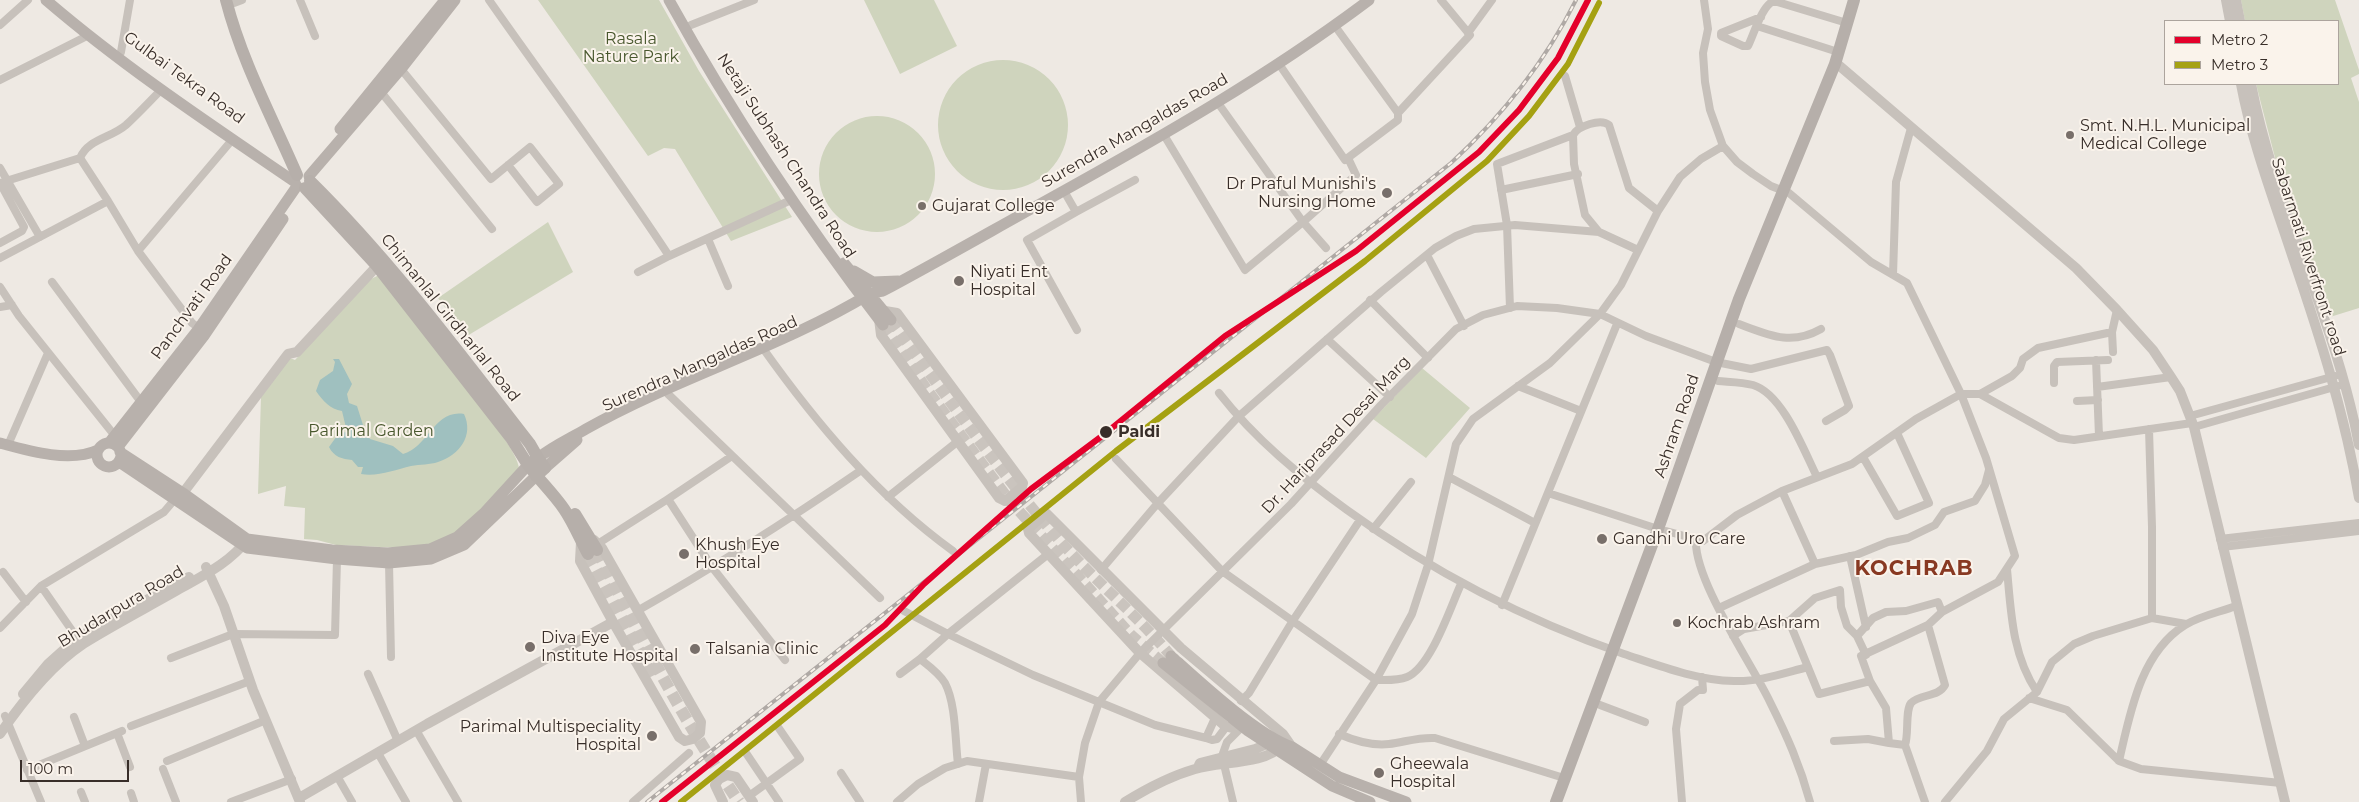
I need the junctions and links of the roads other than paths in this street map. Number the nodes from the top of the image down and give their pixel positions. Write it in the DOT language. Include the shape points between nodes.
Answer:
graph roads {
  1 [pos="28,0"];
  2 [pos="46,0"];
  3 [pos="57,0"];
  4 [pos="130,0"];
  5 [pos="300,0"];
  6 [pos="445,0"];
  7 [pos="455,0"];
  8 [pos="489,0"];
  9 [pos="669,0"];
  10 [pos="677,0"];
  11 [pos="754,0"];
  12 [pos="1369,0"];
  13 [pos="1441,0"];
  14 [pos="1492,0"];
  15 [pos="1704,0"];
  16 [pos="1854,0"];
  17 [pos="1861,0"];
  18 [pos="2226,0"];
  19 [pos="2236,0"];
  20 [pos="234,1"];
  21 [pos="1761,18"];
  22 [pos="2230,20"];
  23 [pos="2240,20"];
  24 [pos="1847,23"];
  25 [pos="0,25"];
  26 [pos="690,25"];
  27 [pos="1335,26"];
  28 [pos="1757,26"];
  29 [pos="1468,33"];
  30 [pos="89,35"];
  31 [pos="315,36"];
  32 [pos="121,52"];
  33 [pos="1838,60"];
  34 [pos="1279,64"];
  35 [pos="401,69"];
  36 [pos="1565,76"];
  37 [pos="0,80"];
  38 [pos="2241,85"];
  39 [pos="2251,85"];
  40 [pos="162,89"];
  41 [pos="381,92"];
  42 [pos="1218,103"];
  43 [pos="2251,108"];
  44 [pos="1398,114"];
  45 [pos="1580,127"];
  46 [pos="1911,128"];
  47 [pos="1164,135"];
  48 [pos="1573,135"];
  49 [pos="232,140"];
  50 [pos="1723,146"];
  51 [pos="80,158"];
  52 [pos="1348,158"];
  53 [pos="508,165"];
  54 [pos="0,168"];
  55 [pos="1578,174"];
  56 [pos="302,180"];
  57 [pos="1135,180"];
  58 [pos="2,182"];
  59 [pos="1501,190"];
  60 [pos="1064,191"];
  61 [pos="1785,192"];
  62 [pos="791,200"];
  63 [pos="108,201"];
  64 [pos="1076,212"];
  65 [pos="1658,212"];
  66 [pos="1303,222"];
  67 [pos="1507,225"];
  68 [pos="492,228"];
  69 [pos="1599,232"];
  70 [pos="40,237"];
  71 [pos="708,239"];
  72 [pos="0,243"];
  73 [pos="1326,248"];
  74 [pos="1638,250"];
  75 [pos="138,251"];
  76 [pos="1427,255"];
  77 [pos="669,256"];
  78 [pos="0,258"];
  79 [pos="377,266"];
  80 [pos="847,266"];
  81 [pos="638,272"];
  82 [pos="1893,275"];
  83 [pos="905,280"];
  84 [pos="52,282"];
  85 [pos="728,286"];
  86 [pos="0,287"];
  87 [pos="869,299"];
  88 [pos="1370,300"];
  89 [pos="12,305"];
  90 [pos="0,307"];
  91 [pos="1510,308"];
  92 [pos="2118,310"];
  93 [pos="1600,314"];
  94 [pos="885,319"];
  95 [pos="1617,324"];
  96 [pos="1739,324"];
  97 [pos="1464,326"];
  98 [pos="199,328"];
  99 [pos="1821,329"];
  100 [pos="1078,330"];
  101 [pos="2112,332"];
  102 [pos="1327,339"];
  103 [pos="764,350"];
  104 [pos="2113,352"];
  105 [pos="48,353"];
  106 [pos="1428,358"];
  107 [pos="2096,360"];
  108 [pos="2108,360"];
  109 [pos="1720,363"];
  110 [pos="2171,377"];
  111 [pos="2338,380"];
  112 [pos="1718,381"];
  113 [pos="2054,383"];
  114 [pos="1518,386"];
  115 [pos="2097,387"];
  116 [pos="1219,393"];
  117 [pos="668,394"];
  118 [pos="1961,394"];
  119 [pos="1980,394"];
  120 [pos="1390,397"];
  121 [pos="2260,397"];
  122 [pos="2098,400"];
  123 [pos="2077,401"];
  124 [pos="141,402"];
  125 [pos="2263,407"];
  126 [pos="1581,412"];
  127 [pos="1238,417"];
  128 [pos="1826,421"];
  129 [pos="2192,422"];
  130 [pos="2149,429"];
  131 [pos="1898,433"];
  132 [pos="2100,436"];
  133 [pos="957,442"];
  134 [pos="2359,445"];
  135 [pos="3,446"];
  136 [pos="116,448"];
  137 [pos="98,455"];
  138 [pos="732,456"];
  139 [pos="1863,457"];
  140 [pos="1116,459"];
  141 [pos="537,467"];
  142 [pos="1989,468"];
  143 [pos="860,471"];
  144 [pos="1449,477"];
  145 [pos="1817,477"];
  146 [pos="1411,482"];
  147 [pos="1310,484"];
  148 [pos="1782,491"];
  149 [pos="1548,493"];
  150 [pos="179,496"];
  151 [pos="888,496"];
  152 [pos="2359,498"];
  153 [pos="668,499"];
  154 [pos="1157,504"];
  155 [pos="794,516"];
  156 [pos="1360,520"];
  157 [pos="1535,523"];
  158 [pos="2359,523"];
  159 [pos="1373,529"];
  160 [pos="1662,530"];
  161 [pos="2359,531"];
  162 [pos="1696,539"];
  163 [pos="242,540"];
  164 [pos="2221,543"];
  165 [pos="591,545"];
  166 [pos="953,551"];
  167 [pos="1047,555"];
  168 [pos="1850,556"];
  169 [pos="337,559"];
  170 [pos="389,563"];
  171 [pos="1815,564"];
  172 [pos="1428,565"];
  173 [pos="712,567"];
  174 [pos="2007,569"];
  175 [pos="207,570"];
  176 [pos="1101,570"];
  177 [pos="1222,571"];
  178 [pos="3,572"];
  179 [pos="1461,584"];
  180 [pos="41,586"];
  181 [pos="880,598"];
  182 [pos="26,602"];
  183 [pos="1502,605"];
  184 [pos="2236,606"];
  185 [pos="1719,608"];
  186 [pos="637,611"];
  187 [pos="904,611"];
  188 [pos="1942,612"];
  189 [pos="2152,618"];
  190 [pos="1789,621"];
  191 [pos="613,622"];
  192 [pos="1292,622"];
  193 [pos="2186,624"];
  194 [pos="1928,626"];
  195 [pos="1866,627"];
  196 [pos="0,628"];
  197 [pos="1162,631"];
  198 [pos="234,634"];
  199 [pos="948,634"];
  200 [pos="1733,636"];
  201 [pos="1857,636"];
  202 [pos="80,642"];
  203 [pos="1616,652"];
  204 [pos="1140,653"];
  205 [pos="1866,654"];
  206 [pos="391,657"];
  207 [pos="170,658"];
  208 [pos="920,659"];
  209 [pos="785,660"];
  210 [pos="1808,667"];
  211 [pos="368,674"];
  212 [pos="900,674"];
  213 [pos="1702,677"];
  214 [pos="1758,679"];
  215 [pos="1376,680"];
  216 [pos="250,681"];
  217 [pos="1870,681"];
  218 [pos="2036,692"];
  219 [pos="2029,698"];
  220 [pos="1099,702"];
  221 [pos="1600,704"];
  222 [pos="1239,706"];
  223 [pos="74,717"];
  224 [pos="1215,718"];
  225 [pos="4,720"];
  226 [pos="266,720"];
  227 [pos="1645,722"];
  228 [pos="131,726"];
  229 [pos="1241,726"];
  230 [pos="778,727"];
  231 [pos="1226,727"];
  232 [pos="416,730"];
  233 [pos="0,734"];
  234 [pos="1339,734"];
  235 [pos="1206,738"];
  236 [pos="398,741"];
  237 [pos="1834,741"];
  238 [pos="1889,743"];
  239 [pos="1279,745"];
  240 [pos="1905,745"];
  241 [pos="85,746"];
  242 [pos="378,753"];
  243 [pos="689,753"];
  244 [pos="746,753"];
  245 [pos="1223,760"];
  246 [pos="167,761"];
  247 [pos="2119,761"];
  248 [pos="958,764"];
  249 [pos="986,764"];
  250 [pos="1320,765"];
  251 [pos="130,767"];
  252 [pos="163,769"];
  253 [pos="27,770"];
  254 [pos="841,773"];
  255 [pos="337,776"];
  256 [pos="1079,777"];
  257 [pos="1564,778"];
  258 [pos="292,779"];
  259 [pos="767,783"];
  260 [pos="2281,783"];
  261 [pos="81,792"];
  262 [pos="131,793"];
  263 [pos="751,799"];
  264 [pos="300,800"];
  265 [pos="41,802"];
  266 [pos="85,802"];
  267 [pos="134,802"];
  268 [pos="176,802"];
  269 [pos="231,802"];
  270 [pos="352,802"];
  271 [pos="406,802"];
  272 [pos="458,802"];
  273 [pos="633,802"];
  274 [pos="723,802"];
  275 [pos="779,802"];
  276 [pos="860,802"];
  277 [pos="897,802"];
  278 [pos="979,802"];
  279 [pos="1080,802"];
  280 [pos="1126,802"];
  281 [pos="1233,802"];
  282 [pos="1370,802"];
  283 [pos="1406,802"];
  284 [pos="1556,802"];
  285 [pos="1565,802"];
  286 [pos="1682,802"];
  287 [pos="1810,802"];
  288 [pos="1925,802"];
  289 [pos="1944,802"];
  290 [pos="2285,802"];
  1 -- 25 [label="street"];
  2 -- 30 [label="main road, Gulbai Tekra Road"];
  3 -- 32 [label="main road, Gulbai Tekra Road"];
  4 -- 32 [label="street"];
  5 -- 31 [label="street"];
  6 -- 56 [label="main road"];
  7 -- 35 [label="main road"];
  8 -- 77 [label="street" via="596,153 622,184"];
  9 -- 62 [label="main road, Netaji Subhash Chandra Road"];
  10 -- 26 [label="main road, Netaji Subhash Chandra Road"];
  11 -- 26 [label="street"];
  12 -- 27 [label="main road, Surendra Mangaldas Road"];
  13 -- 29 [label="street"];
  14 -- 29 [label="street"];
  15 -- 50 [label="street" via="1708,29 1703,53 1705,82 1710,110"];
  16 -- 24 [label="main road, Ashram Road"];
  17 -- 33 [label="main road, Ashram Road"];
  18 -- 22 [label="street"];
  19 -- 23 [label="street"];
  20 -- 56 [label="main road, Chimanlal Girdharlal Road" via="253,61 292,143"];
  21 -- 24 [label="street" via="1768,4 1778,1"];
  21 -- 28 [label="street"];
  21 -- 28 [label="street" via="1720,34 1746,46"];
  24 -- 33 [label="main road, Ashram Road"];
  26 -- 80 [label="main road, Netaji Subhash Chandra Road" via="775,163"];
  27 -- 34 [label="main road, Surendra Mangaldas Road"];
  27 -- 44 [label="street"];
  28 -- 33 [label="street"];
  29 -- 44 [label="street" via="1470,35"];
  30 -- 37 [label="street"];
  30 -- 40 [label="main road, Gulbai Tekra Road"];
  32 -- 56 [label="main road, Gulbai Tekra Road" via="222,127"];
  33 -- 46 [label="street"];
  33 -- 61 [label="main road, Ashram Road"];
  34 -- 42 [label="main road, Surendra Mangaldas Road"];
  34 -- 52 [label="street" via="1345,160"];
  35 -- 41 [label="main road"];
  35 -- 53 [label="street" via="491,179"];
  36 -- 45 [label="street"];
  38 -- 43 [label="street, Sabarmati Riverfront road"];
  39 -- 43 [label="street, Sabarmati Riverfront road"];
  40 -- 49 [label="main road, Gulbai Tekra Road"];
  40 -- 51 [label="street" via="124,126 83,150"];
  41 -- 56 [label="main road"];
  41 -- 68 [label="street"];
  42 -- 47 [label="main road, Surendra Mangaldas Road"];
  42 -- 66 [label="street"];
  43 -- 111 [label="street, Sabarmati Riverfront road" via="2268,186"];
  44 -- 52 [label="street" via="1398,120"];
  45 -- 48 [label="street"];
  45 -- 65 [label="street" via="1603,122 1609,125 1629,188"];
  46 -- 82 [label="street" via="1896,182"];
  46 -- 92 [label="street" via="2076,268"];
  47 -- 60 [label="main road, Surendra Mangaldas Road"];
  47 -- 66 [label="street" via="1245,270"];
  48 -- 55 [label="street" via="1574,164"];
  48 -- 59 [label="street" via="1497,164"];
  49 -- 56 [label="main road, Gulbai Tekra Road"];
  49 -- 75 [label="street"];
  50 -- 61 [label="street" via="1753,174"];
  50 -- 65 [label="street" via="1702,158 1680,177"];
  51 -- 58 [label="street"];
  51 -- 63 [label="street"];
  52 -- 66 [label="street" via="1356,176"];
  53 -- 53 [label="street" via="530,147 559,184 537,202"];
  54 -- 58 [label="street"];
  55 -- 59 [label="street"];
  55 -- 69 [label="street" via="1585,215"];
  56 -- 79 [label="main road, Chimanlal Girdharlal Road"];
  56 -- 98 [label="main road, Panchvati Road"];
  56 -- 136 [label="main road, Panchvati Road" via="204,336"];
  56 -- 141 [label="main road, Chimanlal Girdharlal Road" via="393,269 426,309 530,444"];
  57 -- 64 [label="street"];
  58 -- 70 [label="street"];
  58 -- 72 [label="street" via="24,228"];
  59 -- 67 [label="street"];
  60 -- 64 [label="street"];
  60 -- 83 [label="main road, Surendra Mangaldas Road"];
  61 -- 82 [label="street" via="1871,262"];
  61 -- 96 [label="main road, Ashram Road"];
  61 -- 109 [label="main road, Ashram Road"];
  62 -- 71 [label="street"];
  62 -- 87 [label="main road, Netaji Subhash Chandra Road"];
  63 -- 70 [label="street"];
  63 -- 75 [label="street"];
  64 -- 100 [label="street" via="1027,240"];
  65 -- 74 [label="street"];
  66 -- 73 [label="street"];
  67 -- 69 [label="street"];
  67 -- 76 [label="street" via="1474,229 1456,236"];
  67 -- 91 [label="street"];
  69 -- 74 [label="street"];
  70 -- 78 [label="street"];
  71 -- 77 [label="street"];
  71 -- 85 [label="street"];
  74 -- 93 [label="street" via="1621,285"];
  75 -- 98 [label="street"];
  76 -- 88 [label="street"];
  76 -- 97 [label="street"];
  77 -- 81 [label="street"];
  79 -- 141 [label="main road, Chimanlal Girdharlal Road"];
  79 -- 150 [label="street" via="298,352 288,354"];
  80 -- 83 [label="main road" via="872,282"];
  80 -- 87 [label="main road, Netaji Subhash Chandra Road"];
  82 -- 118 [label="street" via="1907,283"];
  83 -- 87 [label="main road, Surendra Mangaldas Road"];
  84 -- 124 [label="street"];
  86 -- 89 [label="street"];
  87 -- 94 [label="main road, Netaji Subhash Chandra Road"];
  87 -- 103 [label="main road, Surendra Mangaldas Road"];
  88 -- 102 [label="street"];
  88 -- 106 [label="street"];
  89 -- 90 [label="street"];
  89 -- 105 [label="street"];
  91 -- 93 [label="street, Dr. Hariprasad Desai Marg" via="1557,308"];
  91 -- 97 [label="street, Dr. Hariprasad Desai Marg" via="1483,315"];
  92 -- 101 [label="street"];
  92 -- 110 [label="street" via="2153,350"];
  93 -- 95 [label="street, Dr. Hariprasad Desai Marg"];
  93 -- 114 [label="street" via="1550,363"];
  94 -- 133 [label="street" via="880,335"];
  94 -- 133 [label="street" via="897,313 1023,483 1022,487 1001,501"];
  95 -- 109 [label="street, Dr. Hariprasad Desai Marg"];
  95 -- 126 [label="street"];
  96 -- 99 [label="street" via="1785,339 1810,335"];
  96 -- 109 [label="main road, Ashram Road"];
  97 -- 106 [label="street, Dr. Hariprasad Desai Marg"];
  98 -- 124 [label="main road, Panchvati Road"];
  101 -- 104 [label="street"];
  101 -- 119 [label="street" via="2038,348 2023,359 2012,376"];
  102 -- 120 [label="street"];
  102 -- 127 [label="street"];
  103 -- 117 [label="main road, Surendra Mangaldas Road"];
  103 -- 141 [label="main road, Surendra Mangaldas Road" via="601,420 554,445"];
  103 -- 143 [label="street"];
  105 -- 135 [label="street"];
  105 -- 136 [label="street"];
  106 -- 120 [label="street, Dr. Hariprasad Desai Marg"];
  107 -- 108 [label="street"];
  107 -- 113 [label="street" via="2057,362"];
  107 -- 115 [label="street"];
  109 -- 112 [label="main road, Ashram Road"];
  109 -- 128 [label="street, Dr. Hariprasad Desai Marg" via="1751,369 1827,350 1848,406"];
  109 -- 160 [label="main road, Ashram Road"];
  110 -- 115 [label="street"];
  110 -- 129 [label="street"];
  111 -- 121 [label="street"];
  111 -- 125 [label="street"];
  111 -- 134 [label="street, Sabarmati Riverfront road"];
  111 -- 152 [label="street, Sabarmati Riverfront road"];
  112 -- 145 [label="street" via="1753,385 1762,389 1784,410"];
  112 -- 160 [label="main road, Ashram Road"];
  114 -- 126 [label="street"];
  114 -- 144 [label="street" via="1473,419 1456,444"];
  115 -- 122 [label="street"];
  116 -- 127 [label="street"];
  117 -- 138 [label="street"];
  117 -- 141 [label="main road, Surendra Mangaldas Road" via="585,435"];
  118 -- 119 [label="street"];
  118 -- 131 [label="street"];
  118 -- 142 [label="street"];
  119 -- 132 [label="street" via="2060,438 2074,440"];
  120 -- 147 [label="street, Dr. Hariprasad Desai Marg"];
  121 -- 125 [label="street"];
  121 -- 129 [label="street"];
  122 -- 123 [label="street"];
  122 -- 132 [label="street"];
  124 -- 136 [label="main road, Panchvati Road"];
  125 -- 129 [label="street"];
  126 -- 149 [label="street"];
  127 -- 147 [label="street"];
  127 -- 154 [label="street"];
  129 -- 130 [label="street"];
  129 -- 164 [label="street"];
  130 -- 132 [label="street"];
  130 -- 189 [label="street"];
  131 -- 139 [label="street"];
  131 -- 139 [label="street" via="1929,503 1897,516"];
  133 -- 151 [label="street"];
  135 -- 137 [label="main road" via="60,460"];
  136 -- 137 [label="main road" via="103,445"];
  136 -- 137 [label="main road" via="108,467"];
  136 -- 150 [label="main road, Surendra Mangaldas Road"];
  138 -- 153 [label="street"];
  138 -- 155 [label="street"];
  139 -- 145 [label="street"];
  140 -- 154 [label="street"];
  141 -- 163 [label="main road, Surendra Mangaldas Road" via="457,537 440,546 388,553"];
  141 -- 165 [label="main road, Chimanlal Girdharlal Road"];
  141 -- 170 [label="main road, Surendra Mangaldas Road" via="464,545 432,560"];
  142 -- 168 [label="street" via="1986,485 1975,501 1944,512 1935,525 1908,538"];
  142 -- 174 [label="street" via="2016,556"];
  143 -- 151 [label="street"];
  143 -- 155 [label="street"];
  144 -- 157 [label="street"];
  144 -- 172 [label="street"];
  145 -- 148 [label="street"];
  146 -- 159 [label="street"];
  147 -- 156 [label="street"];
  147 -- 177 [label="street, Dr. Hariprasad Desai Marg"];
  148 -- 162 [label="street" via="1737,515 1703,541"];
  148 -- 171 [label="street"];
  149 -- 157 [label="street"];
  149 -- 160 [label="street"];
  150 -- 163 [label="main road, Surendra Mangaldas Road"];
  150 -- 180 [label="street" via="164,512"];
  151 -- 166 [label="street"];
  153 -- 165 [label="street"];
  153 -- 173 [label="street"];
  154 -- 176 [label="street"];
  154 -- 177 [label="street"];
  155 -- 173 [label="street"];
  155 -- 181 [label="street"];
  156 -- 159 [label="street"];
  156 -- 192 [label="street"];
  157 -- 183 [label="street"];
  158 -- 164 [label="street"];
  159 -- 172 [label="street"];
  160 -- 162 [label="street"];
  160 -- 203 [label="main road, Ashram Road"];
  161 -- 164 [label="street"];
  162 -- 185 [label="street" via="1696,548"];
  163 -- 169 [label="main road, Surendra Mangaldas Road" via="256,550"];
  163 -- 175 [label="street, Bhudarpura Road" via="231,558"];
  164 -- 184 [label="street"];
  165 -- 186 [label="street"];
  165 -- 191 [label="street" via="580,561"];
  167 -- 176 [label="street" via="1028,532 1046,514"];
  167 -- 199 [label="street"];
  167 -- 204 [label="street"];
  168 -- 171 [label="street"];
  168 -- 195 [label="street"];
  169 -- 170 [label="main road, Surendra Mangaldas Road"];
  169 -- 198 [label="street" via="335,635"];
  170 -- 206 [label="street"];
  171 -- 185 [label="street"];
  172 -- 179 [label="street"];
  172 -- 215 [label="street" via="1412,614"];
  173 -- 186 [label="street"];
  173 -- 209 [label="street"];
  174 -- 188 [label="street" via="1998,582"];
  174 -- 218 [label="street" via="2016,645 2025,675"];
  175 -- 198 [label="street"];
  175 -- 202 [label="street, Bhudarpura Road"];
  176 -- 197 [label="street"];
  177 -- 192 [label="street"];
  177 -- 197 [label="street, Dr. Hariprasad Desai Marg"];
  178 -- 182 [label="street"];
  179 -- 183 [label="street"];
  179 -- 215 [label="street" via="1429,656 1409,676 1399,680"];
  180 -- 182 [label="street"];
  180 -- 202 [label="street"];
  182 -- 196 [label="street"];
  183 -- 203 [label="street"];
  184 -- 193 [label="street"];
  184 -- 260 [label="street"];
  185 -- 200 [label="street"];
  186 -- 191 [label="street" via="701,722 700,733 693,739 685,741 679,737"];
  187 -- 199 [label="street"];
  188 -- 194 [label="street"];
  188 -- 195 [label="street" via="1938,602 1906,611 1886,612 1873,618"];
  189 -- 193 [label="street"];
  189 -- 218 [label="street" via="2074,644 2052,662"];
  190 -- 200 [label="street" via="1744,629"];
  190 -- 201 [label="street" via="1815,598 1840,590 1847,626"];
  190 -- 210 [label="street"];
  191 -- 232 [label="street"];
  192 -- 215 [label="street"];
  192 -- 222 [label="street"];
  193 -- 247 [label="street" via="2170,637 2138,689"];
  194 -- 205 [label="street"];
  194 -- 240 [label="street" via="1945,685 1937,693 1912,702 1907,710 1908,738"];
  195 -- 201 [label="street"];
  197 -- 204 [label="street, Dr. Hariprasad Desai Marg"];
  197 -- 222 [label="street"];
  198 -- 207 [label="street"];
  198 -- 216 [label="street"];
  199 -- 208 [label="street"];
  199 -- 220 [label="street"];
  200 -- 214 [label="street"];
  201 -- 205 [label="street"];
  202 -- 225 [label="street, Bhudarpura Road"];
  203 -- 213 [label="street"];
  203 -- 221 [label="main road, Ashram Road"];
  203 -- 257 [label="main road, Ashram Road"];
  204 -- 220 [label="street, Dr. Hariprasad Desai Marg"];
  204 -- 224 [label="street"];
  205 -- 217 [label="street" via="1861,656"];
  208 -- 212 [label="street"];
  208 -- 248 [label="street" via="944,683 950,698"];
  210 -- 214 [label="street"];
  210 -- 217 [label="street" via="1819,694"];
  211 -- 236 [label="street"];
  213 -- 214 [label="street" via="1734,681"];
  213 -- 286 [label="street" via="1703,690 1698,690 1680,704 1676,729"];
  214 -- 287 [label="street" via="1800,765"];
  215 -- 234 [label="street"];
  216 -- 226 [label="street"];
  216 -- 228 [label="street"];
  217 -- 238 [label="street" via="1886,708"];
  218 -- 219 [label="street"];
  219 -- 247 [label="street" via="2067,710"];
  219 -- 289 [label="street" via="2004,719 1987,751"];
  220 -- 235 [label="street" via="1154,725"];
  220 -- 256 [label="street, Dr. Hariprasad Desai Marg" via="1085,743"];
  221 -- 227 [label="street"];
  221 -- 285 [label="main road, Ashram Road"];
  222 -- 229 [label="main road" via="1167,659 1174,672"];
  222 -- 239 [label="main road"];
  222 -- 239 [label="street" via="1283,734"];
  223 -- 241 [label="street"];
  224 -- 231 [label="street"];
  224 -- 235 [label="street"];
  225 -- 233 [label="street, Bhudarpura Road"];
  225 -- 253 [label="street"];
  226 -- 246 [label="street"];
  226 -- 258 [label="street"];
  229 -- 231 [label="street"];
  229 -- 239 [label="main road"];
  229 -- 245 [label="street" via="1227,742"];
  230 -- 259 [label="street" via="800,759"];
  231 -- 235 [label="street" via="1217,739"];
  232 -- 236 [label="street"];
  232 -- 272 [label="street"];
  234 -- 250 [label="street"];
  234 -- 257 [label="street" via="1369,744 1436,738"];
  236 -- 242 [label="street"];
  237 -- 238 [label="street" via="1868,739"];
  238 -- 240 [label="street"];
  239 -- 245 [label="street" via="1263,758"];
  239 -- 250 [label="main road"];
  239 -- 282 [label="main road" via="1332,786"];
  240 -- 288 [label="street"];
  241 -- 251 [label="street" via="119,732"];
  241 -- 253 [label="street"];
  242 -- 255 [label="street"];
  242 -- 271 [label="street"];
  243 -- 273 [label="street"];
  244 -- 259 [label="street"];
  245 -- 280 [label="street" via="1197,768"];
  245 -- 281 [label="street"];
  247 -- 260 [label="street" via="2140,769"];
  248 -- 249 [label="street" via="967,761"];
  248 -- 277 [label="street" via="925,780"];
  249 -- 256 [label="street"];
  249 -- 278 [label="street"];
  250 -- 283 [label="main road" via="1340,777"];
  252 -- 268 [label="street"];
  253 -- 265 [label="street"];
  254 -- 276 [label="street"];
  255 -- 264 [label="street"];
  255 -- 270 [label="street"];
  256 -- 279 [label="street, Dr. Hariprasad Desai Marg"];
  257 -- 284 [label="main road, Ashram Road"];
  258 -- 264 [label="street"];
  258 -- 269 [label="street"];
  259 -- 263 [label="street"];
  259 -- 275 [label="street"];
  260 -- 290 [label="street"];
  261 -- 266 [label="street"];
  262 -- 267 [label="street"];
  263 -- 274 [label="street" via="736,777 727,774 715,786"];
}
